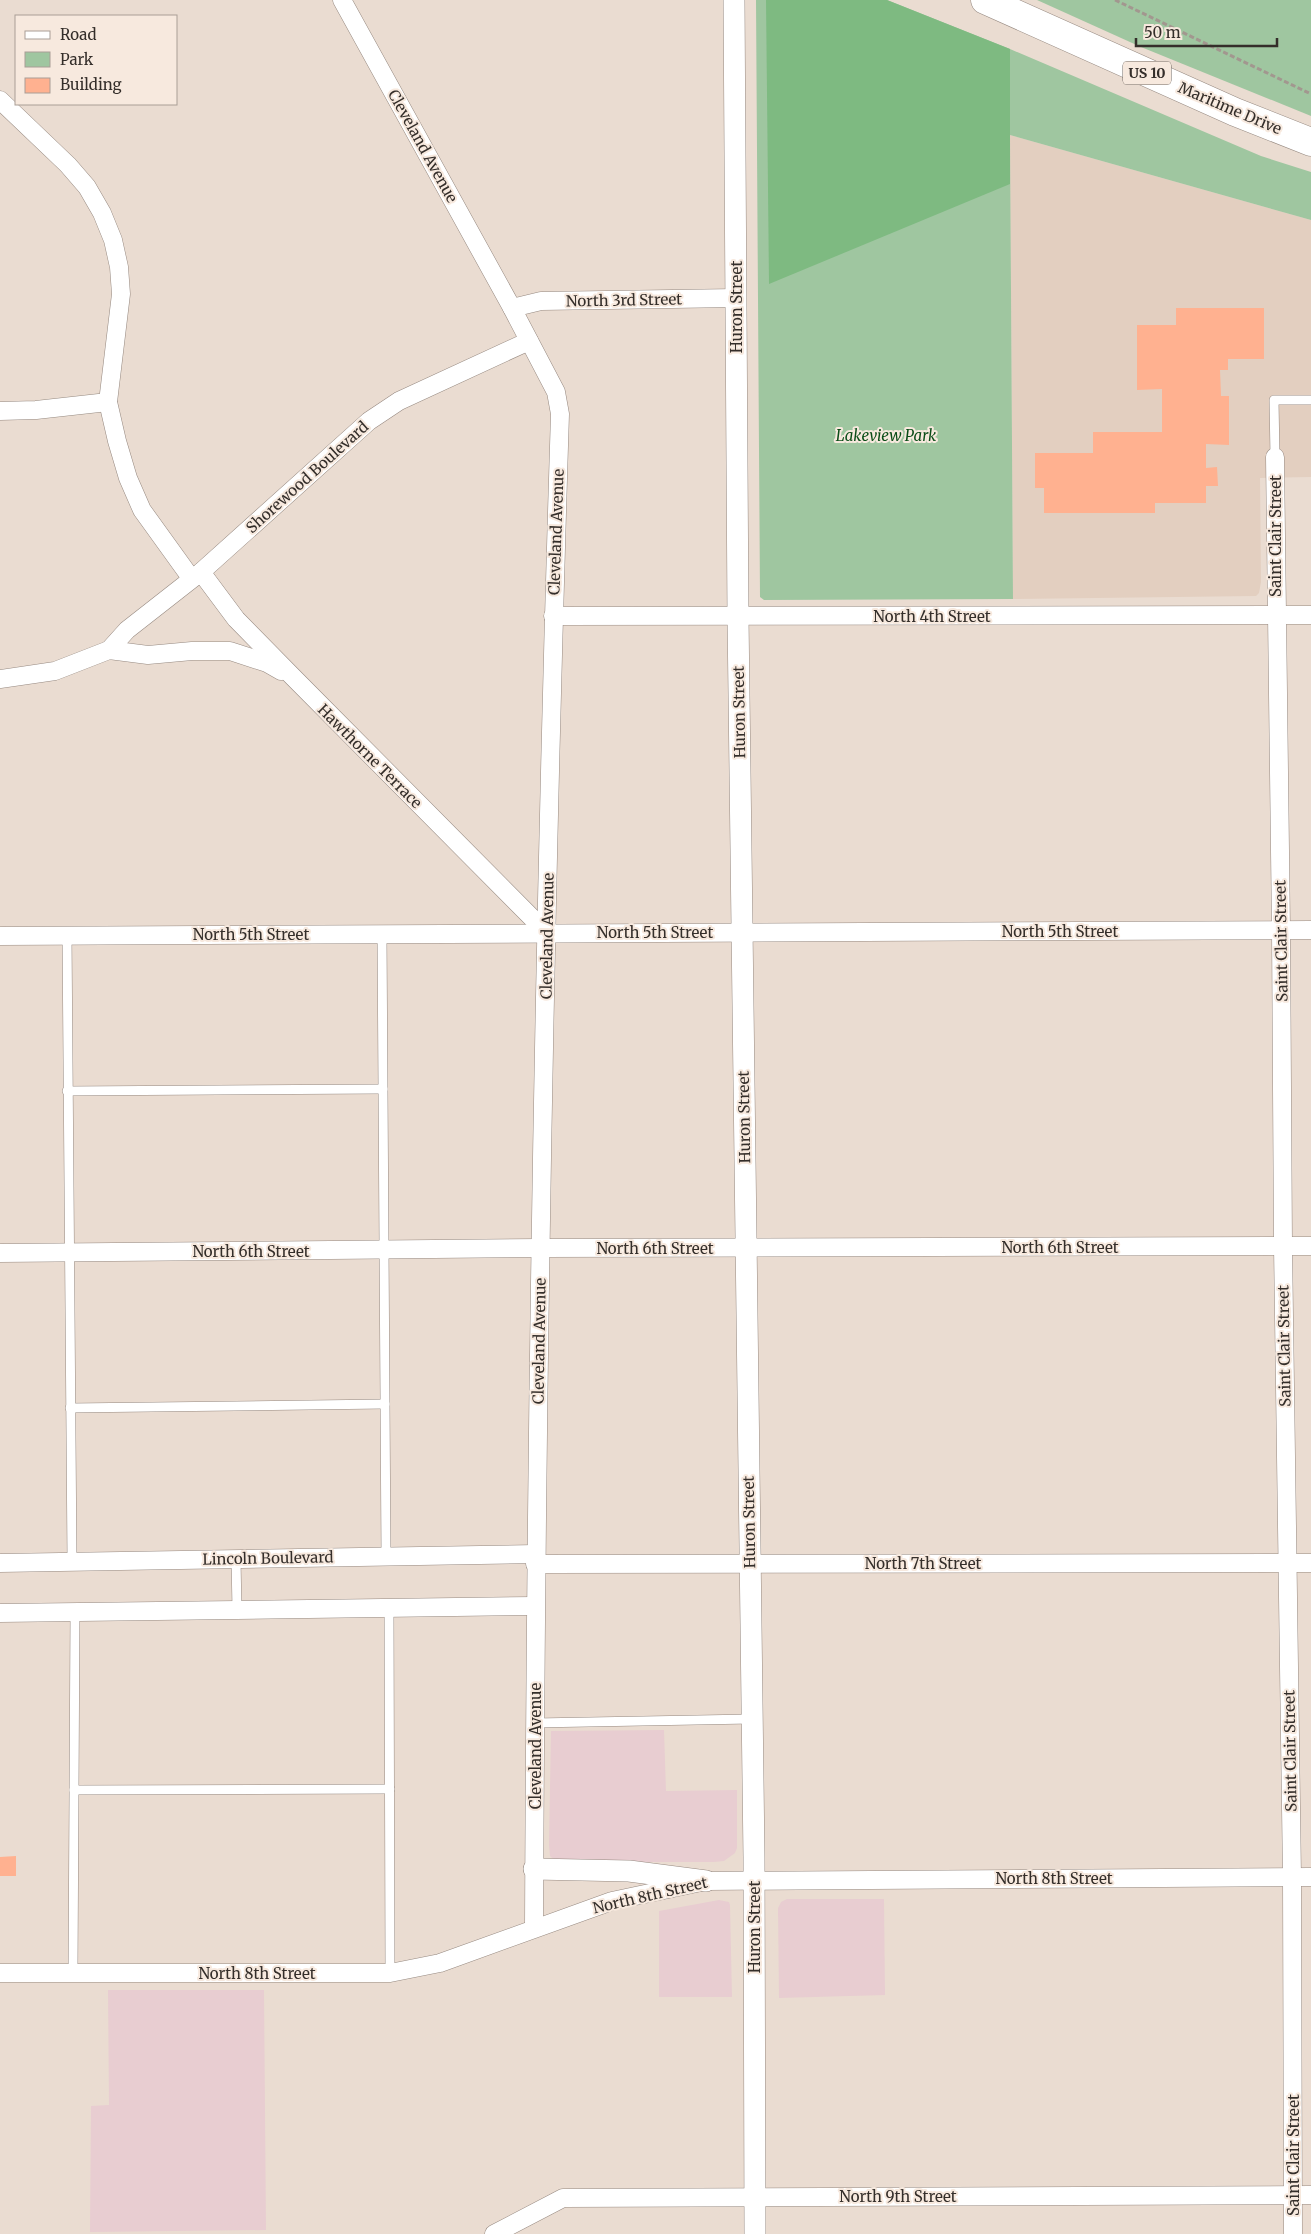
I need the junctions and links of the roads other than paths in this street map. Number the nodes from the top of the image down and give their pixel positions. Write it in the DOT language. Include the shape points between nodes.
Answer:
graph roads {
  1 [pos="342,0"];
  2 [pos="734,0"];
  3 [pos="985,0"];
  4 [pos="0,100"];
  5 [pos="1311,142"];
  6 [pos="736,298"];
  7 [pos="512,308"];
  8 [pos="529,341"];
  9 [pos="1311,400"];
  10 [pos="108,402"];
  11 [pos="0,411"];
  12 [pos="1275,457"];
  13 [pos="196,575"];
  14 [pos="1311,614"];
  15 [pos="1276,615"];
  16 [pos="553,616"];
  17 [pos="738,616"];
  18 [pos="110,650"];
  19 [pos="293,677"];
  20 [pos="0,679"];
  21 [pos="1281,930"];
  22 [pos="1311,930"];
  23 [pos="742,932"];
  24 [pos="547,933"];
  25 [pos="382,934"];
  26 [pos="66,935"];
  27 [pos="0,936"];
  28 [pos="383,1089"];
  29 [pos="67,1090"];
  30 [pos="1283,1246"];
  31 [pos="1311,1246"];
  32 [pos="540,1248"];
  33 [pos="746,1248"];
  34 [pos="383,1250"];
  35 [pos="68,1252"];
  36 [pos="0,1253"];
  37 [pos="385,1404"];
  38 [pos="70,1408"];
  39 [pos="386,1556"];
  40 [pos="236,1558"];
  41 [pos="536,1559"];
  42 [pos="72,1561"];
  43 [pos="0,1562"];
  44 [pos="1287,1563"];
  45 [pos="1311,1563"];
  46 [pos="750,1564"];
  47 [pos="535,1606"];
  48 [pos="390,1608"];
  49 [pos="237,1610"];
  50 [pos="0,1613"];
  51 [pos="75,1613"];
  52 [pos="751,1719"];
  53 [pos="535,1723"];
  54 [pos="390,1789"];
  55 [pos="74,1790"];
  56 [pos="534,1869"];
  57 [pos="1292,1877"];
  58 [pos="1311,1877"];
  59 [pos="753,1880"];
  60 [pos="706,1881"];
  61 [pos="534,1928"];
  62 [pos="0,1973"];
  63 [pos="73,1973"];
  64 [pos="390,1973"];
  65 [pos="1293,2195"];
  66 [pos="1311,2195"];
  67 [pos="754,2196"];
  68 [pos="494,2234"];
  69 [pos="755,2234"];
  70 [pos="1293,2234"];
  1 -- 7 [label="street, Cleveland Avenue"];
  2 -- 6 [label="street, Huron Street"];
  3 -- 5 [label="main road, Maritime Drive / US 10" via="1235,112"];
  4 -- 10 [label="street, Hawthorne Terrace" via="68,164 87,187 113,240 122,294"];
  6 -- 7 [label="street, North 3rd Street" via="541,301"];
  6 -- 17 [label="street, Huron Street"];
  7 -- 8 [label="street, Cleveland Avenue"];
  8 -- 13 [label="street, Shorewood Boulevard" via="399,401 369,421"];
  8 -- 16 [label="street, Cleveland Avenue" via="556,392 560,414"];
  9 -- 12 [label="lane" via="1274,400"];
  10 -- 11 [label="street"];
  10 -- 13 [label="street, Hawthorne Terrace" via="128,478 142,510"];
  12 -- 15 [label="street, Saint Clair Street"];
  13 -- 18 [label="street, Shorewood Boulevard" via="127,630"];
  13 -- 19 [label="street, Hawthorne Terrace"];
  14 -- 15 [label="street, North 4th Street"];
  15 -- 17 [label="street, North 4th Street"];
  15 -- 21 [label="street, Saint Clair Street"];
  16 -- 17 [label="street, North 4th Street"];
  16 -- 24 [label="street, Cleveland Avenue"];
  17 -- 23 [label="street, Huron Street"];
  18 -- 19 [label="street, Shorewood Boulevard" via="148,655 230,652 267,663"];
  18 -- 20 [label="street, Shorewood Boulevard" via="55,671"];
  19 -- 24 [label="street, Hawthorne Terrace"];
  21 -- 22 [label="street, North 5th Street"];
  21 -- 23 [label="street, North 5th Street"];
  21 -- 30 [label="street, Saint Clair Street"];
  23 -- 24 [label="street, North 5th Street"];
  23 -- 33 [label="street, Huron Street"];
  24 -- 25 [label="street, North 5th Street"];
  24 -- 32 [label="street, Cleveland Avenue"];
  25 -- 26 [label="street, North 5th Street"];
  25 -- 28 [label="lane"];
  26 -- 27 [label="street, North 5th Street"];
  26 -- 29 [label="lane"];
  28 -- 29 [label="lane"];
  28 -- 34 [label="lane"];
  29 -- 35 [label="lane"];
  30 -- 31 [label="street, North 6th Street"];
  30 -- 33 [label="street, North 6th Street"];
  30 -- 44 [label="street, Saint Clair Street"];
  32 -- 33 [label="street, North 6th Street"];
  32 -- 34 [label="street, North 6th Street"];
  32 -- 41 [label="street, Cleveland Avenue"];
  33 -- 46 [label="street, Huron Street"];
  34 -- 35 [label="street, North 6th Street"];
  34 -- 37 [label="lane"];
  35 -- 36 [label="street, North 6th Street"];
  35 -- 38 [label="lane"];
  37 -- 38 [label="lane"];
  37 -- 39 [label="lane"];
  38 -- 42 [label="lane"];
  39 -- 40 [label="street, Lincoln Boulevard"];
  39 -- 41 [label="street, Lincoln Boulevard"];
  40 -- 42 [label="street, Lincoln Boulevard"];
  40 -- 49 [label="lane"];
  41 -- 46 [label="street, North 7th Street"];
  41 -- 47 [label="street, Cleveland Avenue"];
  42 -- 43 [label="street, Lincoln Boulevard"];
  44 -- 45 [label="street, North 7th Street"];
  44 -- 46 [label="street, North 7th Street"];
  44 -- 57 [label="street, Saint Clair Street"];
  46 -- 52 [label="street, Huron Street"];
  47 -- 48 [label="street"];
  47 -- 53 [label="street, Cleveland Avenue"];
  48 -- 49 [label="street"];
  48 -- 54 [label="lane"];
  49 -- 51 [label="street"];
  50 -- 51 [label="street"];
  51 -- 55 [label="lane"];
  52 -- 53 [label="lane"];
  52 -- 59 [label="street, Huron Street"];
  53 -- 56 [label="street, Cleveland Avenue"];
  54 -- 55 [label="lane"];
  54 -- 64 [label="lane"];
  55 -- 63 [label="lane"];
  56 -- 60 [label="street" via="629,1871"];
  56 -- 61 [label="street, Cleveland Avenue"];
  57 -- 58 [label="street, North 8th Street"];
  57 -- 59 [label="street, North 8th Street"];
  57 -- 65 [label="street, Saint Clair Street"];
  59 -- 60 [label="street, North 8th Street"];
  59 -- 67 [label="street, Huron Street"];
  60 -- 61 [label="street, North 8th Street" via="612,1901"];
  61 -- 64 [label="street, North 8th Street" via="440,1963"];
  62 -- 63 [label="street, North 8th Street"];
  63 -- 64 [label="street, North 8th Street"];
  65 -- 66 [label="street, North 9th Street"];
  65 -- 67 [label="street, North 9th Street"];
  65 -- 70 [label="street, Saint Clair Street"];
  67 -- 68 [label="street, North 9th Street" via="563,2198"];
  67 -- 69 [label="street, Huron Street"];
}
